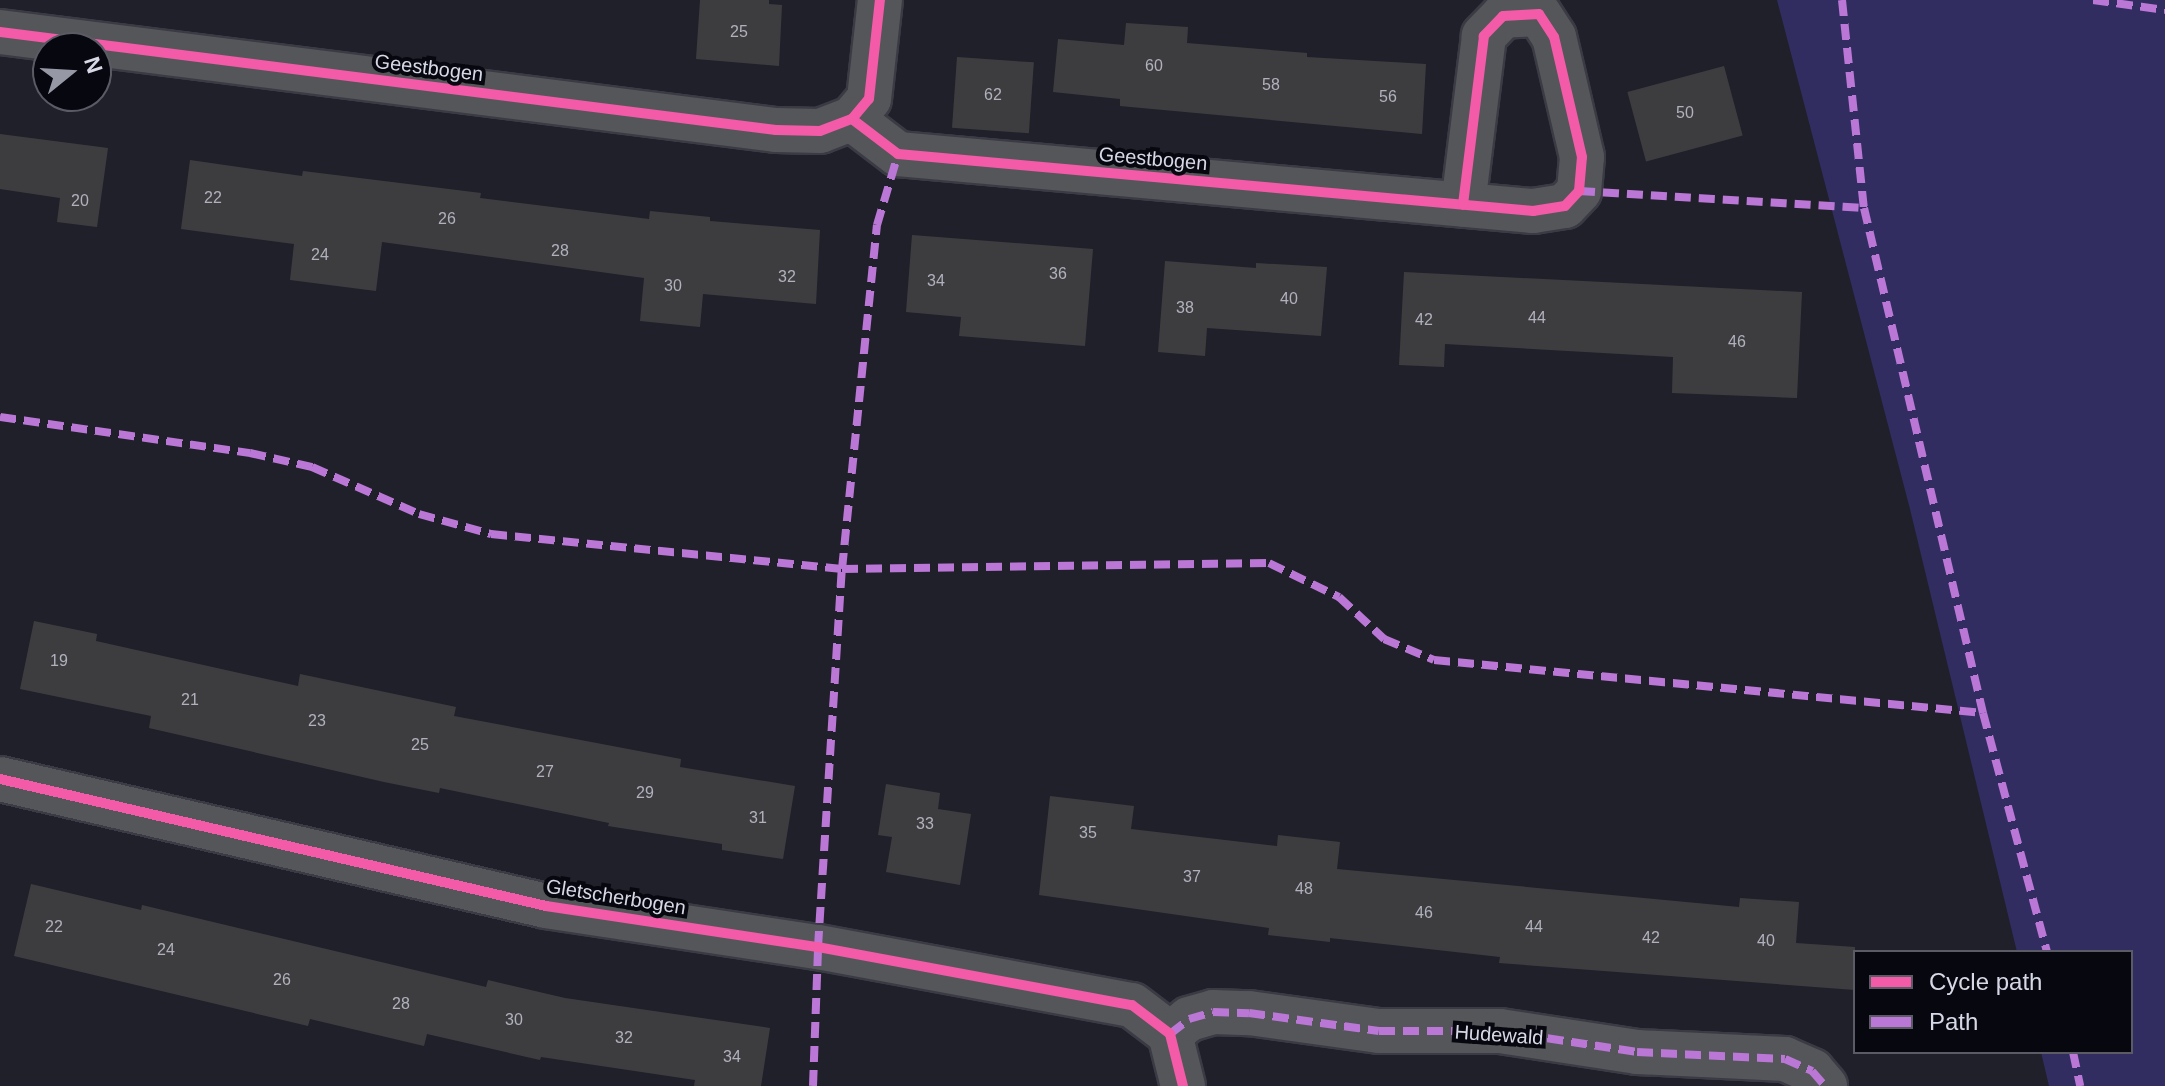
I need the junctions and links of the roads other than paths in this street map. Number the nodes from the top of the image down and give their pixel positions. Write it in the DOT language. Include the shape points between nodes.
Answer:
graph roads {
  1 [pos="880,0"];
  2 [pos="0,32"];
  3 [pos="852,119"];
  4 [pos="1463,205"];
  5 [pos="0,779"];
  6 [pos="1170,1034"];
  7 [pos="1183,1086"];
  8 [pos="1825,1086"];
  1 -- 3 [label="street" via="869,99"];
  2 -- 3 [label="street, Geestbogen" via="776,130 820,131"];
  3 -- 4 [label="street, Geestbogen" via="898,154"];
  5 -- 6 [label="street, Gletscherbogen" via="546,906 818,947 1132,1005"];
  6 -- 7 [label="street"];
  6 -- 8 [label="street, Hudewald" via="1189,1019 1213,1012 1379,1031 1500,1031 1637,1052 1785,1059 1812,1071"];
}
